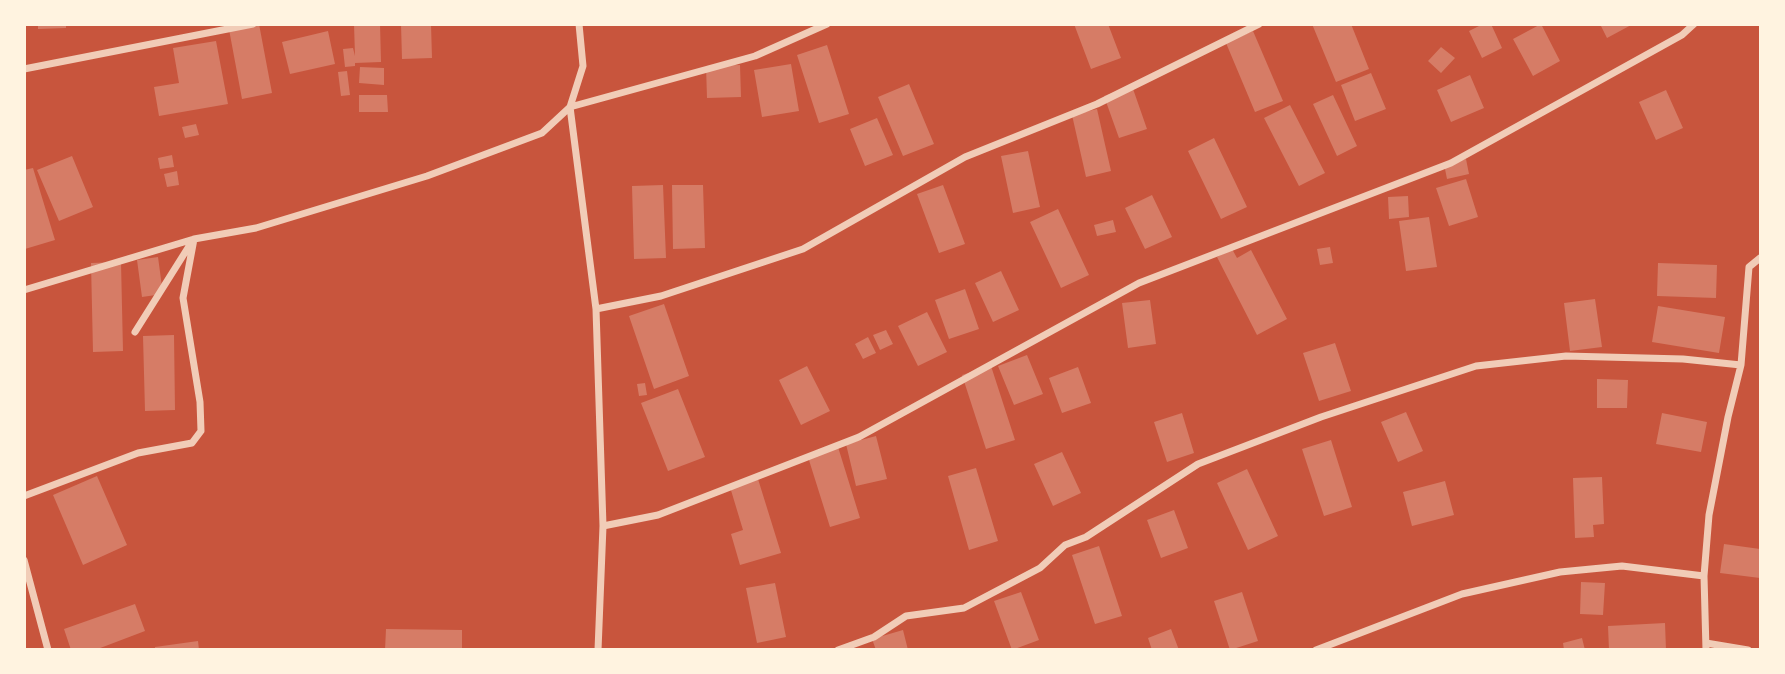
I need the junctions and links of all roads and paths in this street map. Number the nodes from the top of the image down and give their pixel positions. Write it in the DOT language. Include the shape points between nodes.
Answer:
graph roads {
  1 [pos="253,24"];
  2 [pos="579,24"];
  3 [pos="827,24"];
  4 [pos="1259,24"];
  5 [pos="1694,24"];
  6 [pos="24,68"];
  7 [pos="570,107"];
  8 [pos="194,239"];
  9 [pos="1758,259"];
  10 [pos="24,290"];
  11 [pos="596,309"];
  12 [pos="135,332"];
  13 [pos="1741,365"];
  14 [pos="24,496"];
  15 [pos="603,526"];
  16 [pos="24,560"];
  17 [pos="1704,576"];
  18 [pos="1706,646"];
  19 [pos="48,649"];
  20 [pos="598,649"];
  21 [pos="838,649"];
  22 [pos="1316,649"];
  23 [pos="1748,649"];
  1 -- 6 [label="street"];
  2 -- 7 [label="street" via="583,66"];
  3 -- 7 [label="street" via="755,55"];
  4 -- 11 [label="street" via="1097,104 965,157 803,248 662,296"];
  5 -- 15 [label="street" via="1682,35 1451,163 1139,283 859,437 658,516"];
  7 -- 8 [label="street" via="542,133 427,176 256,228"];
  7 -- 11 [label="street"];
  8 -- 10 [label="street"];
  8 -- 12 [label="street"];
  8 -- 14 [label="street" via="184,298 201,431 191,443 138,453"];
  9 -- 13 [label="street" via="1749,267"];
  11 -- 15 [label="street"];
  13 -- 17 [label="street" via="1709,516"];
  13 -- 21 [label="street" via="1566,356 1476,366 1198,464 1086,537 1065,545 1040,568 964,608 906,616 874,637"];
  15 -- 20 [label="street"];
  16 -- 19 [label="street"];
  17 -- 18 [label="street"];
  17 -- 22 [label="street" via="1622,566 1560,572 1461,594"];
  18 -- 23 [label="street"];
}
